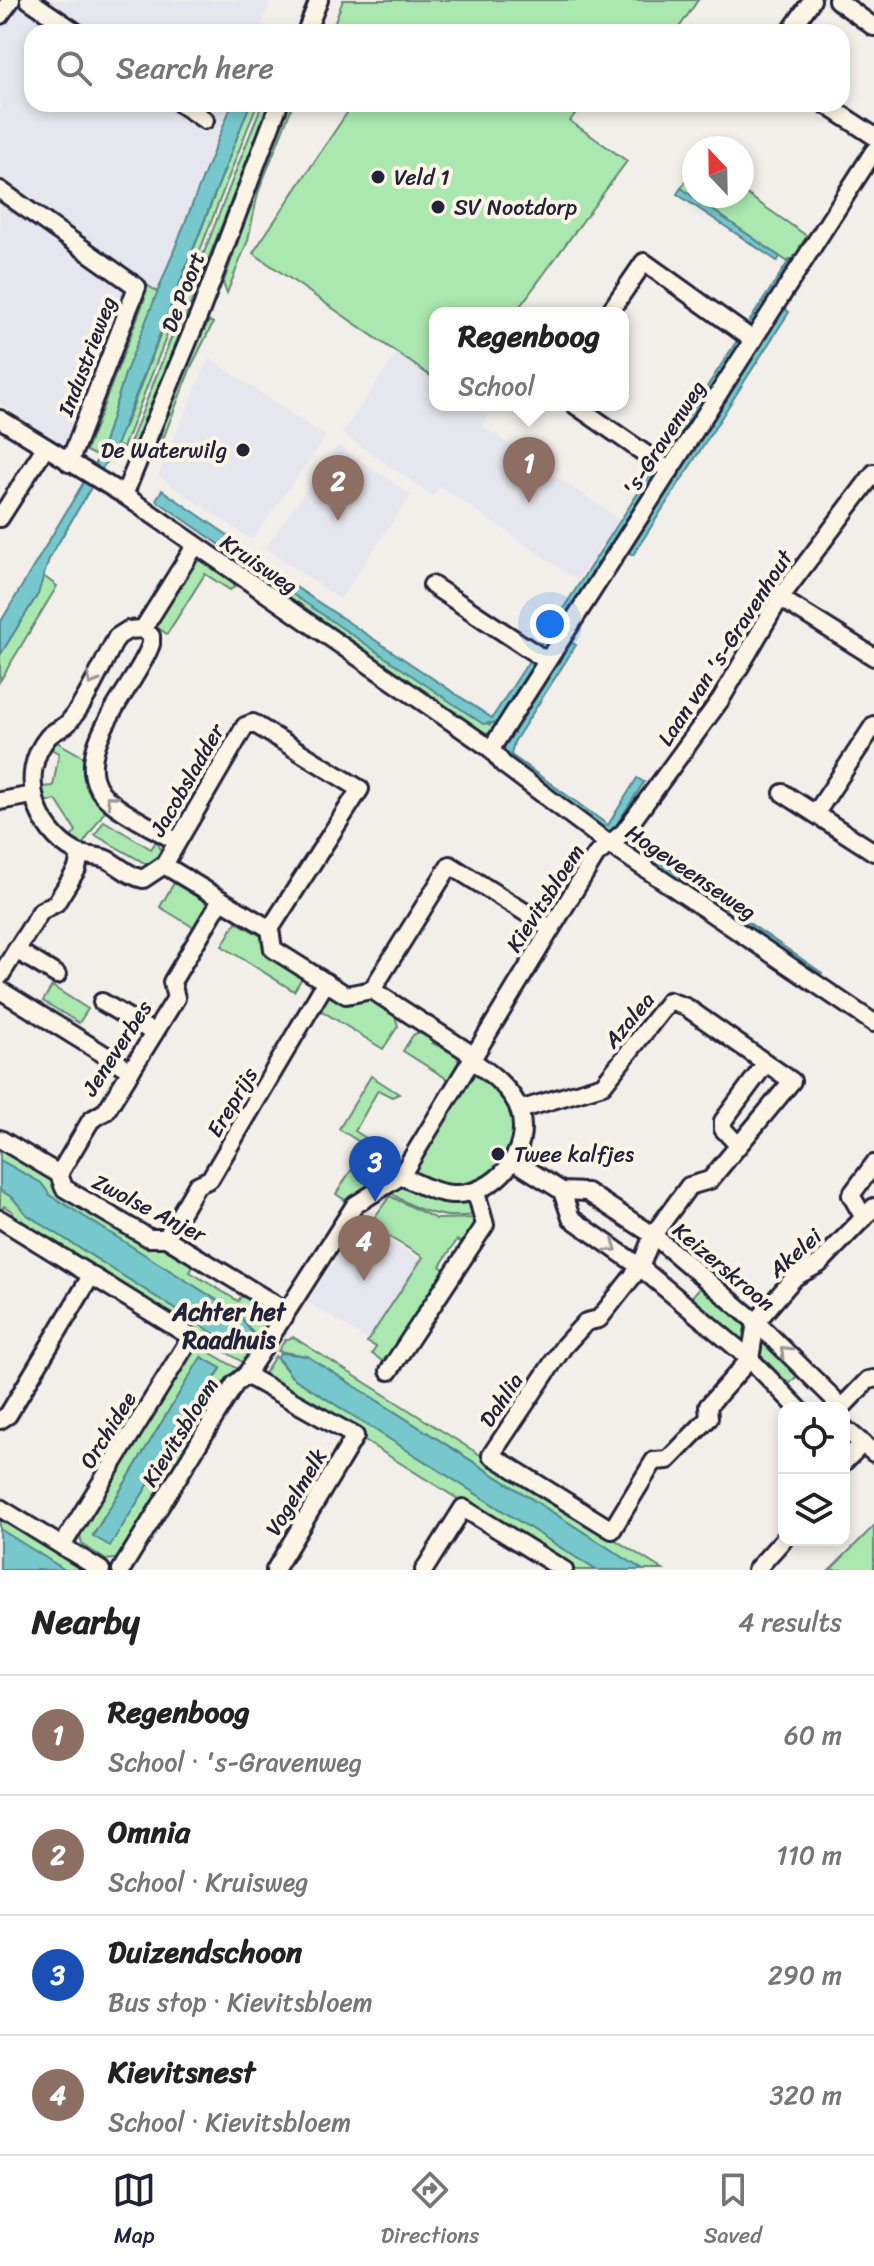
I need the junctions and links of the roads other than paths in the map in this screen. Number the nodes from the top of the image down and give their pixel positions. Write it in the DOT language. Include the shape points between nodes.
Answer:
graph roads {
  1 [pos="11,0"];
  2 [pos="29,0"];
  3 [pos="319,0"];
  4 [pos="812,0"];
  5 [pos="837,0"];
  6 [pos="0,15"];
  7 [pos="64,24"];
  8 [pos="309,24"];
  9 [pos="796,24"];
  10 [pos="874,27"];
  11 [pos="193,112"];
  12 [pos="276,112"];
  13 [pos="837,112"];
  14 [pos="205,120"];
  15 [pos="871,134"];
  16 [pos="874,151"];
  17 [pos="0,190"];
  18 [pos="613,307"];
  19 [pos="747,336"];
  20 [pos="584,411"];
  21 [pos="0,419"];
  22 [pos="44,449"];
  23 [pos="69,463"];
  24 [pos="664,467"];
  25 [pos="874,473"];
  26 [pos="124,495"];
  27 [pos="0,518"];
  28 [pos="195,546"];
  29 [pos="432,585"];
  30 [pos="780,598"];
  31 [pos="143,629"];
  32 [pos="874,657"];
  33 [pos="547,661"];
  34 [pos="874,725"];
  35 [pos="491,749"];
  36 [pos="783,793"];
  37 [pos="33,795"];
  38 [pos="0,801"];
  39 [pos="816,813"];
  40 [pos="176,841"];
  41 [pos="609,844"];
  42 [pos="874,852"];
  43 [pos="80,854"];
  44 [pos="164,865"];
  45 [pos="221,900"];
  46 [pos="550,928"];
  47 [pos="270,929"];
  48 [pos="16,950"];
  49 [pos="57,975"];
  50 [pos="0,976"];
  51 [pos="326,982"];
  52 [pos="0,990"];
  53 [pos="372,990"];
  54 [pos="102,1002"];
  55 [pos="874,1023"];
  56 [pos="154,1033"];
  57 [pos="472,1058"];
  58 [pos="766,1063"];
  59 [pos="131,1071"];
  60 [pos="519,1110"];
  61 [pos="0,1139"];
  62 [pos="738,1145"];
  63 [pos="514,1161"];
  64 [pos="874,1164"];
  65 [pos="59,1174"];
  66 [pos="401,1176"];
  67 [pos="562,1191"];
  68 [pos="476,1192"];
  69 [pos="869,1213"];
  70 [pos="0,1219"];
  71 [pos="653,1235"];
  72 [pos="166,1238"];
  73 [pos="640,1267"];
  74 [pos="91,1276"];
  75 [pos="286,1311"];
  76 [pos="756,1322"];
  77 [pos="750,1359"];
  78 [pos="389,1371"];
  79 [pos="246,1375"];
  80 [pos="874,1379"];
  81 [pos="792,1402"];
  82 [pos="835,1402"];
  83 [pos="845,1402"];
  84 [pos="0,1420"];
  85 [pos="850,1433"];
  86 [pos="869,1448"];
  87 [pos="850,1459"];
  88 [pos="0,1508"];
  89 [pos="62,1546"];
  90 [pos="778,1546"];
  91 [pos="101,1570"];
  92 [pos="121,1570"];
  93 [pos="275,1570"];
  94 [pos="424,1570"];
  95 [pos="564,1570"];
  96 [pos="756,1570"];
  1 -- 6 [label="street"];
  2 -- 7 [label="street"];
  3 -- 8 [label="street"];
  4 -- 9 [label="street"];
  5 -- 10 [label="street"];
  11 -- 14 [label="street"];
  12 -- 26 [label="street, De Poort"];
  13 -- 15 [label="street"];
  16 -- 19 [label="street, 's-Gravenweg"];
  17 -- 23 [label="street, Industrieweg" via="137,287"];
  18 -- 19 [label="street" via="644,262"];
  19 -- 24 [label="street, 's-Gravenweg"];
  20 -- 24 [label="street"];
  21 -- 22 [label="street, Kruisweg"];
  22 -- 23 [label="street, Kruisweg"];
  22 -- 27 [label="street"];
  23 -- 26 [label="street, Kruisweg"];
  24 -- 33 [label="street, 's-Gravenweg"];
  25 -- 30 [label="street, Laan van 's-Gravenhout"];
  26 -- 28 [label="street, Kruisweg"];
  28 -- 31 [label="street"];
  28 -- 35 [label="street, Kruisweg"];
  29 -- 33 [label="street"];
  30 -- 32 [label="street"];
  30 -- 41 [label="street, Laan van 's-Gravenhout" via="721,699 624,832"];
  31 -- 37 [label="street, one-way" via="117,637 69,722 49,734 36,758"];
  40 -- 31 [label="street, one-way" via="111,803 94,780 93,748 151,644"];
  33 -- 35 [label="street, 's-Gravenweg"];
  34 -- 39 [label="street"];
  35 -- 41 [label="street, Hogeveenseweg" via="503,764"];
  36 -- 39 [label="street"];
  37 -- 38 [label="street"];
  37 -- 43 [label="street" via="56,839"];
  39 -- 42 [label="street"];
  40 -- 44 [label="street, Jacobsladder"];
  40 -- 47 [label="street, Jacobsladder" via="245,726 253,723 360,789"];
  41 -- 46 [label="street, Kievitsbloem" via="596,855"];
  41 -- 55 [label="street, Hogeveenseweg"];
  43 -- 44 [label="street" via="107,859 134,878 143,879"];
  43 -- 48 [label="street" via="56,903 41,911"];
  44 -- 45 [label="street"];
  45 -- 47 [label="street"];
  45 -- 56 [label="street, Jeneverbes" via="172,982 176,998"];
  46 -- 53 [label="street" via="450,865"];
  46 -- 57 [label="street, Kievitsbloem"];
  47 -- 51 [label="street" via="273,949"];
  48 -- 49 [label="street"];
  48 -- 50 [label="street"];
  51 -- 53 [label="street" via="346,995"];
  51 -- 72 [label="street, Ereprijs" via="210,1179 197,1185"];
  52 -- 59 [label="street"];
  53 -- 57 [label="street"];
  54 -- 56 [label="street"];
  56 -- 59 [label="street, Jeneverbes"];
  57 -- 60 [label="street" via="510,1094"];
  57 -- 66 [label="street, Kievitsbloem"];
  58 -- 60 [label="street, Azalea" via="686,1007 669,1001 603,1085"];
  58 -- 62 [label="street" via="723,1121 723,1129"];
  58 -- 62 [label="street" via="792,1081"];
  59 -- 65 [label="street, Jeneverbes" via="106,1111 91,1120"];
  60 -- 63 [label="street"];
  61 -- 65 [label="street, Zwolse Anjer"];
  62 -- 71 [label="street" via="710,1180 689,1186"];
  63 -- 67 [label="street, Keizerskroon"];
  63 -- 68 [label="street"];
  64 -- 69 [label="street, Akelei" via="851,1195"];
  65 -- 72 [label="street, Zwolse Anjer" via="64,1188 149,1238"];
  66 -- 68 [label="street" via="452,1194"];
  66 -- 75 [label="street, Kievitsbloem" via="355,1205"];
  67 -- 71 [label="street, Keizerskroon" via="587,1192"];
  67 -- 73 [label="street, Keizerskroon, one-way" via="571,1218"];
  68 -- 78 [label="street" via="485,1225"];
  69 -- 76 [label="street, Akelei" via="819,1264 795,1277"];
  70 -- 74 [label="street"];
  71 -- 73 [label="street"];
  71 -- 76 [label="street, Keizerskroon"];
  72 -- 75 [label="street, Zwolse Anjer"];
  73 -- 77 [label="street, Keizerskroon"];
  73 -- 77 [label="street, Dahlia" via="599,1319 586,1322 564,1346 491,1455 612,1530 654,1461 668,1460 709,1418 708,1406"];
  74 -- 84 [label="street" via="8,1415"];
  74 -- 89 [label="street, Orchidee" via="191,1337"];
  75 -- 79 [label="street, Kievitsbloem"];
  76 -- 77 [label="street"];
  82 -- 76 [label="street, Keizerskroon, one-way"];
  77 -- 81 [label="street, Keizerskroon"];
  79 -- 92 [label="street, Kievitsbloem" via="235,1384"];
  79 -- 93 [label="street, Vogelmelk" via="355,1436"];
  80 -- 83 [label="street"];
  85 -- 86 [label="street"];
  86 -- 87 [label="street"];
  88 -- 89 [label="street"];
  89 -- 91 [label="street"];
  90 -- 96 [label="street"];
  94 -- 95 [label="street" via="463,1508"];
}
